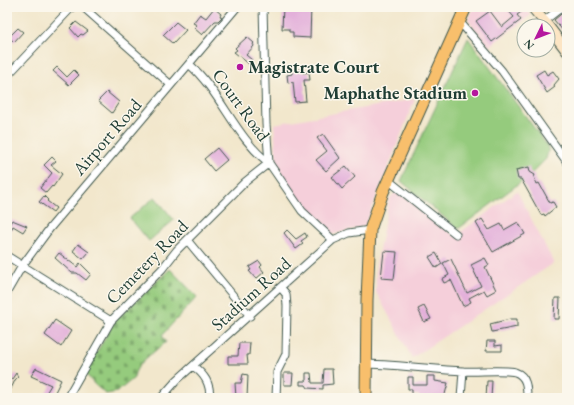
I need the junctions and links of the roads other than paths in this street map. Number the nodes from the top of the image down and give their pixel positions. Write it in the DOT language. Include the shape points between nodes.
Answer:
graph roads {
  1 [pos="72,7"];
  2 [pos="82,7"];
  3 [pos="237,7"];
  4 [pos="263,7"];
  5 [pos="466,7"];
  6 [pos="532,7"];
  7 [pos="562,7"];
  8 [pos="541,18"];
  9 [pos="552,18"];
  10 [pos="459,21"];
  11 [pos="556,37"];
  12 [pos="567,51"];
  13 [pos="189,64"];
  14 [pos="7,76"];
  15 [pos="171,85"];
  16 [pos="567,162"];
  17 [pos="269,163"];
  18 [pos="388,180"];
  19 [pos="370,230"];
  20 [pos="456,234"];
  21 [pos="187,240"];
  22 [pos="333,240"];
  23 [pos="7,256"];
  24 [pos="22,266"];
  25 [pos="281,288"];
  26 [pos="7,292"];
  27 [pos="250,316"];
  28 [pos="111,321"];
  29 [pos="367,364"];
  30 [pos="193,366"];
  31 [pos="463,371"];
  32 [pos="67,398"];
  33 [pos="161,398"];
  34 [pos="210,398"];
  35 [pos="276,398"];
  36 [pos="366,398"];
  37 [pos="461,398"];
  38 [pos="527,398"];
  1 -- 14 [label="street"];
  2 -- 15 [label="street"];
  3 -- 13 [label="street, Airport Road"];
  4 -- 17 [label="street"];
  5 -- 10 [label="main road"];
  6 -- 8 [label="street"];
  7 -- 9 [label="street"];
  10 -- 16 [label="street" via="502,71"];
  10 -- 18 [label="main road"];
  11 -- 12 [label="street"];
  13 -- 15 [label="street, Airport Road"];
  13 -- 17 [label="street, Court Road" via="201,75 255,152"];
  15 -- 24 [label="street, Airport Road" via="50,228"];
  17 -- 21 [label="street, Cemetery Road"];
  17 -- 22 [label="street" via="302,212"];
  18 -- 19 [label="main road"];
  18 -- 20 [label="street"];
  19 -- 22 [label="street, Stadium Road" via="350,233"];
  19 -- 29 [label="main road"];
  21 -- 27 [label="street"];
  21 -- 28 [label="street, Cemetery Road"];
  22 -- 25 [label="street, Stadium Road"];
  23 -- 24 [label="street"];
  24 -- 26 [label="street, Airport Road"];
  24 -- 28 [label="street"];
  25 -- 27 [label="street, Stadium Road"];
  25 -- 35 [label="street" via="286,294 287,306 286,354 277,372"];
  27 -- 30 [label="street, Stadium Road"];
  28 -- 32 [label="street, Cemetery Road"];
  29 -- 31 [label="street"];
  29 -- 36 [label="main road"];
  30 -- 33 [label="street, Stadium Road"];
  30 -- 34 [label="street" via="202,372 210,385"];
  31 -- 37 [label="street"];
  31 -- 38 [label="street" via="515,372 523,377 527,386"];
}
